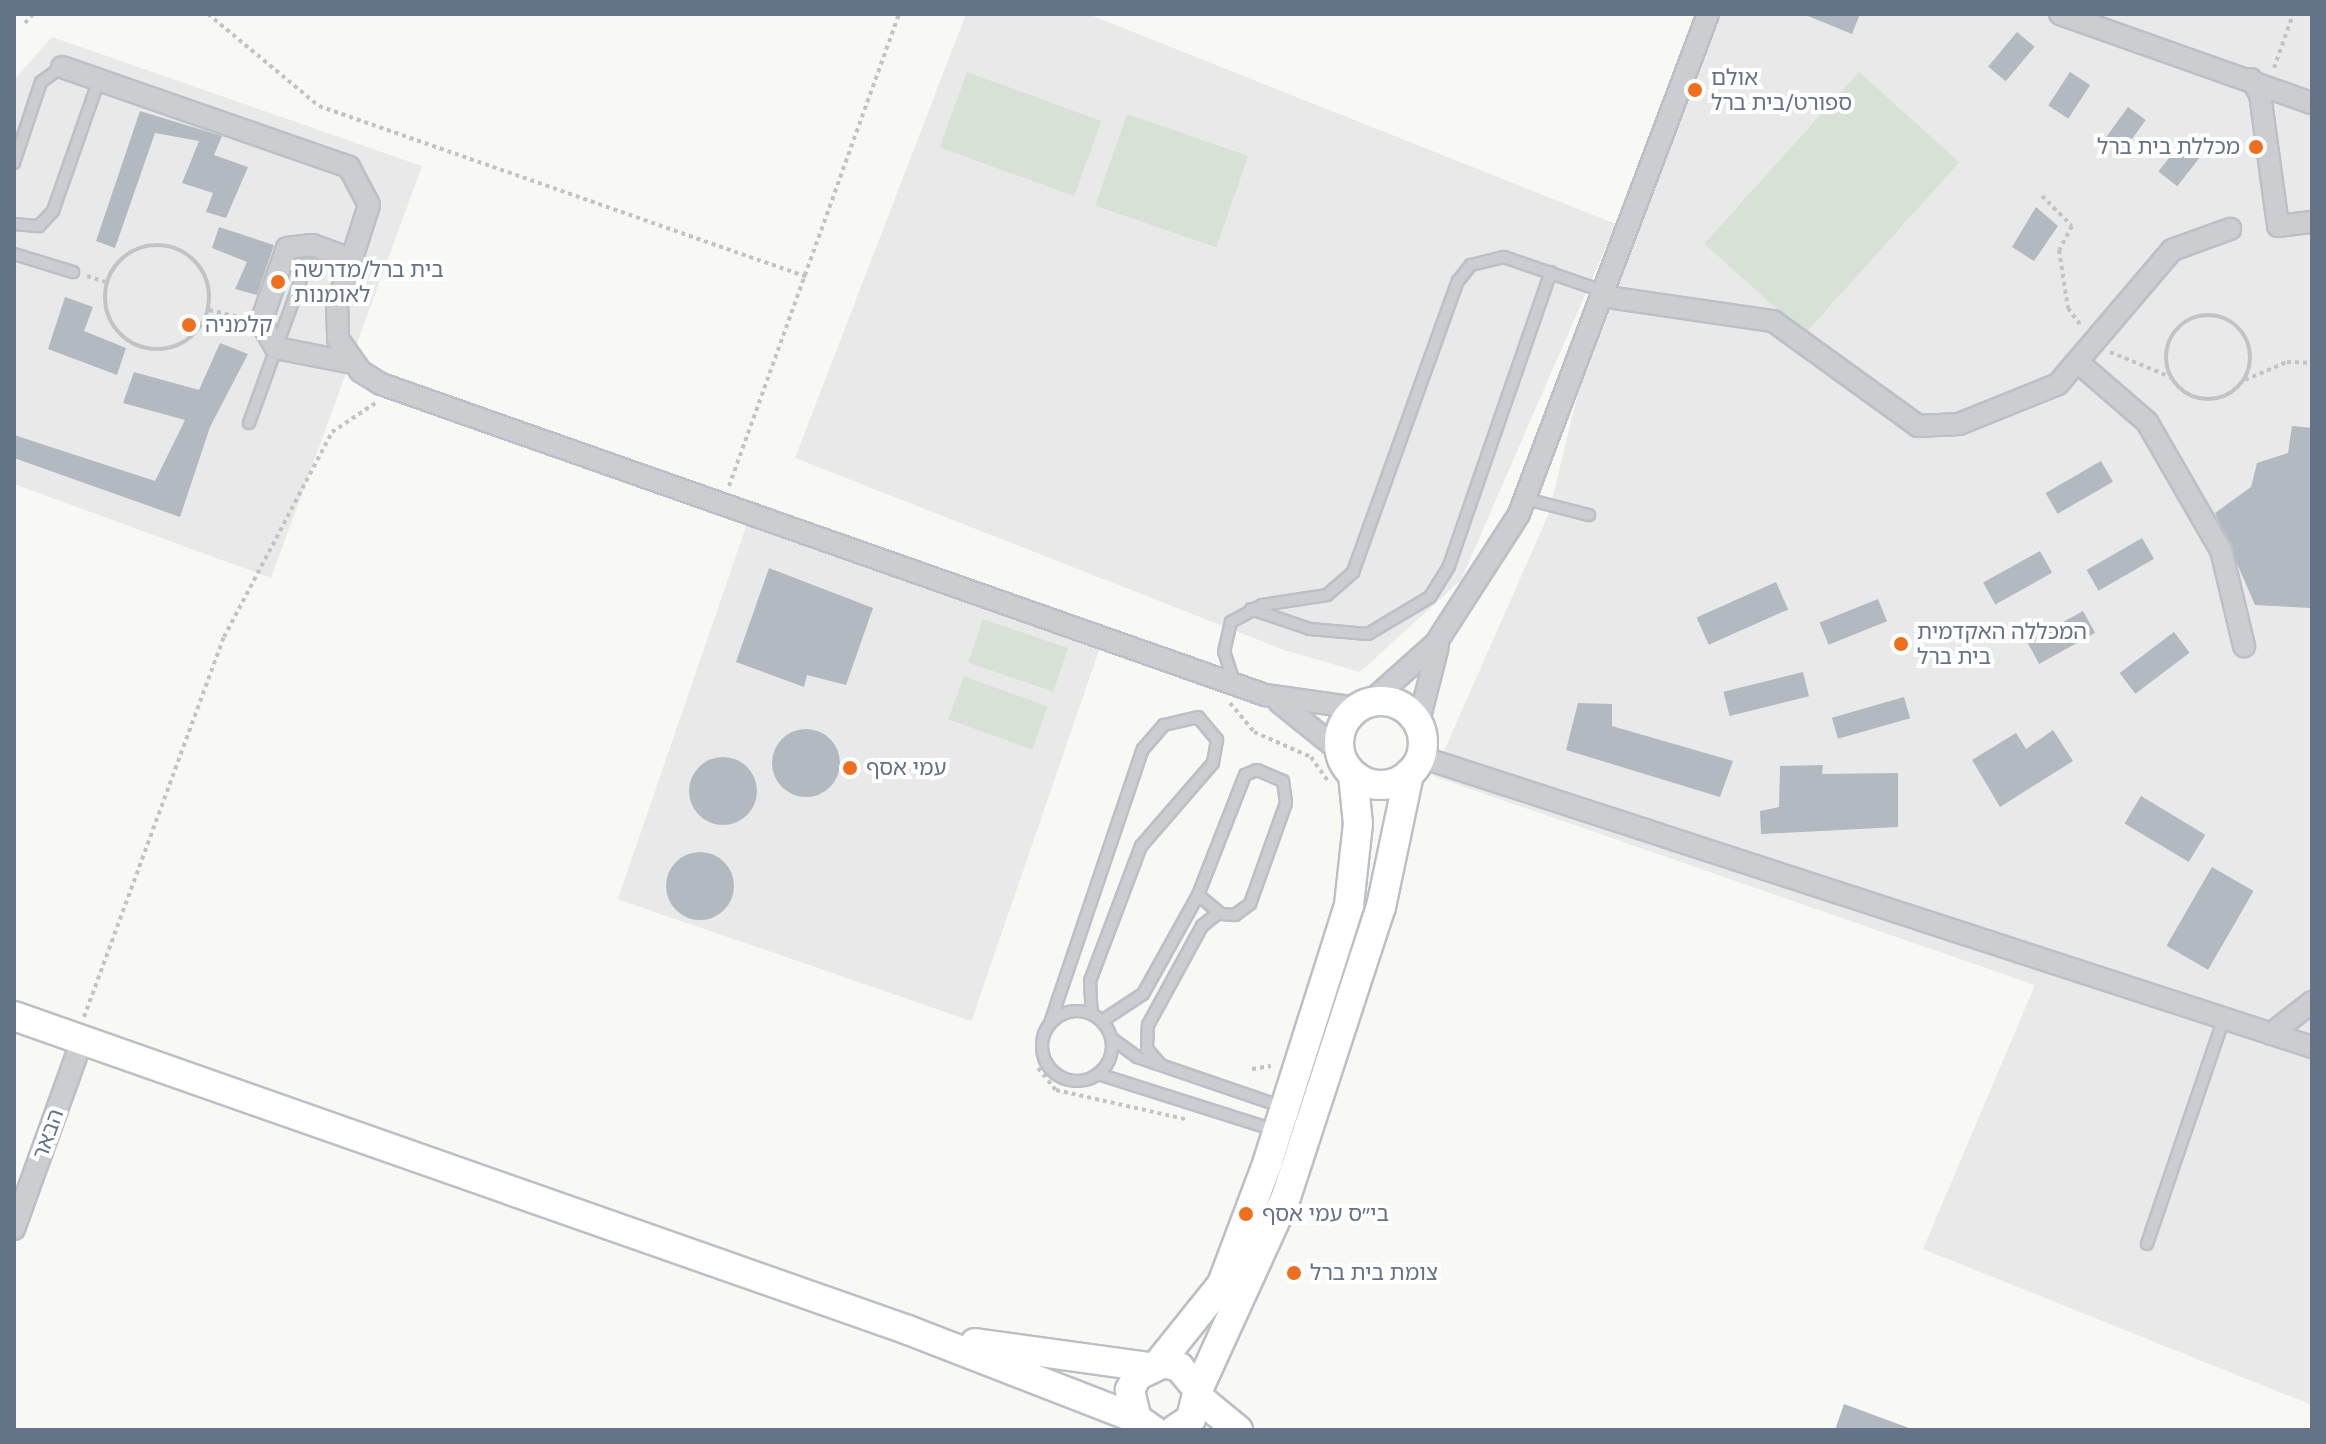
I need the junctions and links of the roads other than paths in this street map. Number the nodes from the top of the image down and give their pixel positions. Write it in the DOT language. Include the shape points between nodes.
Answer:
graph roads {
  1 [pos="1708,14"];
  2 [pos="2060,14"];
  3 [pos="62,67"];
  4 [pos="99,80"];
  5 [pos="2259,82"];
  6 [pos="2312,103"];
  7 [pos="14,163"];
  8 [pos="2312,222"];
  9 [pos="14,224"];
  10 [pos="2230,229"];
  11 [pos="14,254"];
  12 [pos="354,260"];
  13 [pos="307,263"];
  14 [pos="73,272"];
  15 [pos="1551,272"];
  16 [pos="1602,293"];
  17 [pos="276,348"];
  18 [pos="353,363"];
  19 [pos="2080,364"];
  20 [pos="249,423"];
  21 [pos="1526,499"];
  22 [pos="1589,515"];
  23 [pos="1251,609"];
  24 [pos="1442,635"];
  25 [pos="2244,646"];
  26 [pos="1229,688"];
  27 [pos="1265,695"];
  28 [pos="1363,706"];
  29 [pos="1418,725"];
  30 [pos="1340,751"];
  31 [pos="1415,765"];
  32 [pos="1346,786"];
  33 [pos="1198,895"];
  34 [pos="1218,913"];
  35 [pos="2312,1002"];
  36 [pos="14,1016"];
  37 [pos="1097,1018"];
  38 [pos="2224,1018"];
  39 [pos="1050,1023"];
  40 [pos="2271,1034"];
  41 [pos="1111,1038"];
  42 [pos="79,1039"];
  43 [pos="2312,1047"];
  44 [pos="1161,1066"];
  45 [pos="1098,1074"];
  46 [pos="1279,1119"];
  47 [pos="1304,1129"];
  48 [pos="14,1229"];
  49 [pos="2147,1244"];
  50 [pos="908,1330"];
  51 [pos="1153,1366"];
  52 [pos="1198,1393"];
  53 [pos="1145,1425"];
  54 [pos="1174,1430"];
  55 [pos="1238,1430"];
  1 -- 16 [label="street"];
  2 -- 5 [label="street"];
  3 -- 4 [label="street"];
  3 -- 7 [label="lane" via="41,82"];
  4 -- 9 [label="lane" via="53,211 39,226"];
  4 -- 12 [label="street" via="349,167 369,205"];
  5 -- 6 [label="street"];
  5 -- 8 [label="street" via="2278,226"];
  10 -- 19 [label="street" via="2172,250 2127,295"];
  11 -- 14 [label="lane"];
  12 -- 17 [label="street" via="312,245 287,248 261,322"];
  12 -- 18 [label="street" via="336,319"];
  13 -- 17 [label="lane"];
  15 -- 16 [label="lane"];
  15 -- 23 [label="lane" via="1504,257 1471,265 1458,281 1353,572 1327,595"];
  15 -- 23 [label="lane" via="1449,566 1414,611 1353,635"];
  16 -- 19 [label="street" via="1773,321 1918,426 1959,424 2058,384"];
  16 -- 21 [label="street"];
  17 -- 18 [label="street"];
  17 -- 20 [label="lane"];
  18 -- 26 [label="street" via="394,390"];
  19 -- 25 [label="street" via="2147,422 2221,550"];
  21 -- 22 [label="lane"];
  21 -- 24 [label="street"];
  23 -- 26 [label="lane" via="1231,622 1225,638"];
  24 -- 28 [label="street"];
  24 -- 29 [label="street"];
  26 -- 27 [label="street"];
  27 -- 28 [label="street"];
  27 -- 30 [label="street" via="1314,724"];
  28 -- 29 [label="main road" via="1396,704"];
  28 -- 30 [label="main road" via="1341,729"];
  29 -- 31 [label="main road"];
  30 -- 32 [label="main road"];
  31 -- 32 [label="main road" via="1376,785"];
  31 -- 38 [label="street"];
  31 -- 47 [label="main road" via="1381,907"];
  32 -- 46 [label="main road" via="1358,824 1349,905"];
  33 -- 34 [label="lane"];
  33 -- 34 [label="lane" via="1245,775 1257,770 1277,776 1286,803 1250,904 1235,915"];
  33 -- 37 [label="lane" via="1143,994"];
  34 -- 44 [label="lane" via="1202,926 1148,1025 1147,1049"];
  35 -- 40 [label="street"];
  36 -- 42 [label="main road"];
  37 -- 39 [label="lane" via="1072,1011"];
  37 -- 39 [label="lane" via="1090,981 1141,846 1213,763 1217,740 1198,717 1164,725 1143,749"];
  37 -- 41 [label="lane"];
  38 -- 40 [label="street"];
  38 -- 49 [label="lane"];
  39 -- 45 [label="lane" via="1041,1047 1049,1067 1067,1079"];
  40 -- 43 [label="street"];
  41 -- 44 [label="lane"];
  41 -- 45 [label="lane"];
  42 -- 48 [label="street, הבאר"];
  42 -- 50 [label="main road"];
  44 -- 46 [label="lane"];
  45 -- 46 [label="lane"];
  46 -- 47 [label="lane"];
  46 -- 47 [label="lane"];
  46 -- 51 [label="main road" via="1222,1284"];
  47 -- 52 [label="main road" via="1286,1197"];
  50 -- 51 [label="main road" via="1076,1361"];
  50 -- 53 [label="main road"];
  51 -- 52 [label="main road" via="1179,1367"];
  51 -- 53 [label="main road" via="1130,1390"];
  52 -- 54 [label="main road" via="1191,1419"];
  52 -- 55 [label="main road"];
}
